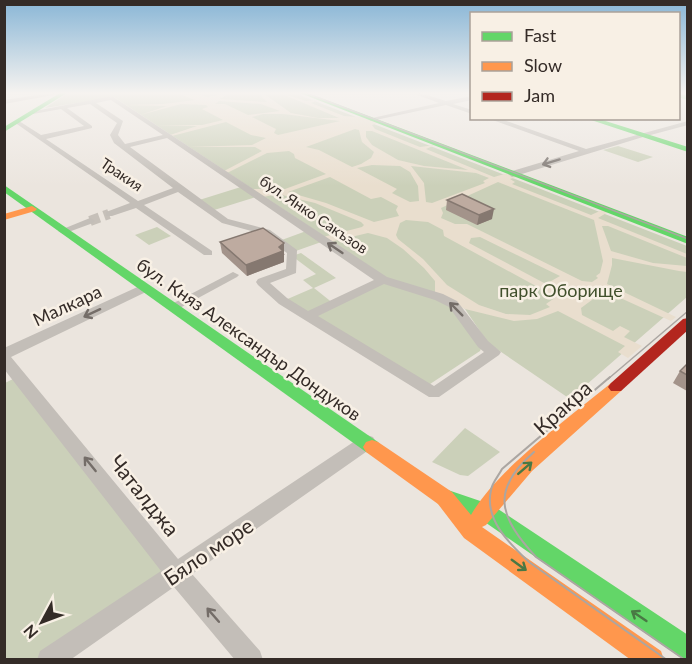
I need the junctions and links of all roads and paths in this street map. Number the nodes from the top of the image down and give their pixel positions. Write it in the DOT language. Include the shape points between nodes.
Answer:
graph roads {
  1 [pos="20,124"];
  2 [pos="87,124"];
  3 [pos="120,124"];
  4 [pos="151,124"];
  5 [pos="392,124"];
  6 [pos="507,124"];
  7 [pos="606,124"];
  8 [pos="680,124"];
  9 [pos="640,135"];
  10 [pos="169,136"];
  11 [pos="39,138"];
  12 [pos="124,146"];
  13 [pos="687,150"];
  14 [pos="585,151"];
  15 [pos="517,172"];
  16 [pos="4,188"];
  17 [pos="179,189"];
  18 [pos="136,204"];
  19 [pos="32,209"];
  20 [pos="109,214"];
  21 [pos="4,217"];
  22 [pos="90,220"];
  23 [pos="63,231"];
  24 [pos="687,233"];
  25 [pos="687,242"];
  26 [pos="208,253"];
  27 [pos="233,275"];
  28 [pos="383,280"];
  29 [pos="144,288"];
  30 [pos="172,307"];
  31 [pos="308,316"];
  32 [pos="687,322"];
  33 [pos="4,356"];
  34 [pos="367,442"];
  35 [pos="445,498"];
  36 [pos="485,511"];
  37 [pos="471,531"];
  38 [pos="176,573"];
  39 [pos="687,649"];
  40 [pos="49,660"];
  41 [pos="251,660"];
  42 [pos="652,660"];
  1 -- 11 [label="street, Тракия"];
  2 -- 11 [label="street" via="90,127"];
  3 -- 12 [label="street" via="114,135"];
  4 -- 10 [label="street, бул. Янко Сакъзов"];
  5 -- 15 [label="main road"];
  6 -- 14 [label="street"];
  7 -- 9 [label="main road"];
  8 -- 9 [label="street"];
  9 -- 13 [label="main road"];
  9 -- 14 [label="street"];
  10 -- 12 [label="street"];
  28 -- 10 [label="street, бул. Янко Сакъзов, one-way"];
  11 -- 18 [label="street, Тракия"];
  12 -- 17 [label="street"];
  14 -- 15 [label="street, one-way"];
  15 -- 24 [label="main road"];
  15 -- 25 [label="main road"];
  16 -- 19 [label="main road, бул. Княз Александър Дондуков"];
  17 -- 18 [label="street"];
  17 -- 31 [label="street" via="225,221 266,232 293,252 292,271 262,282"];
  18 -- 20 [label="street"];
  18 -- 26 [label="street, Тракия"];
  19 -- 21 [label="main road"];
  19 -- 23 [label="main road, бул. Княз Александър Дондуков"];
  22 -- 23 [label="street"];
  23 -- 29 [label="main road, бул. Княз Александър Дондуков"];
  27 -- 30 [label="street"];
  28 -- 31 [label="street"];
  31 -- 28 [label="street, бул. Янко Сакъзов, one-way" via="434,393 494,352 447,300"];
  29 -- 30 [label="main road, бул. Княз Александър Дондуков"];
  29 -- 33 [label="street, Малкара, one-way"];
  30 -- 34 [label="main road, бул. Княз Александър Дондуков"];
  36 -- 32 [label="main road, Кракра, one-way" via="513,479"];
  38 -- 33 [label="street, Чаталджа, one-way"];
  34 -- 35 [label="main road, бул. Княз Александър Дондуков"];
  34 -- 38 [label="street, Бяло море"];
  35 -- 36 [label="main road, бул. Княз Александър Дондуков"];
  35 -- 37 [label="main road, бул. Княз Александър Дондуков"];
  36 -- 37 [label="main road, Кракра"];
  39 -- 36 [label="main road, бул. Княз Александър Дондуков, one-way"];
  37 -- 42 [label="main road, бул. Княз Александър Дондуков, one-way"];
  38 -- 40 [label="street, Бяло море"];
  41 -- 38 [label="street, Чаталджа, one-way"];
}
